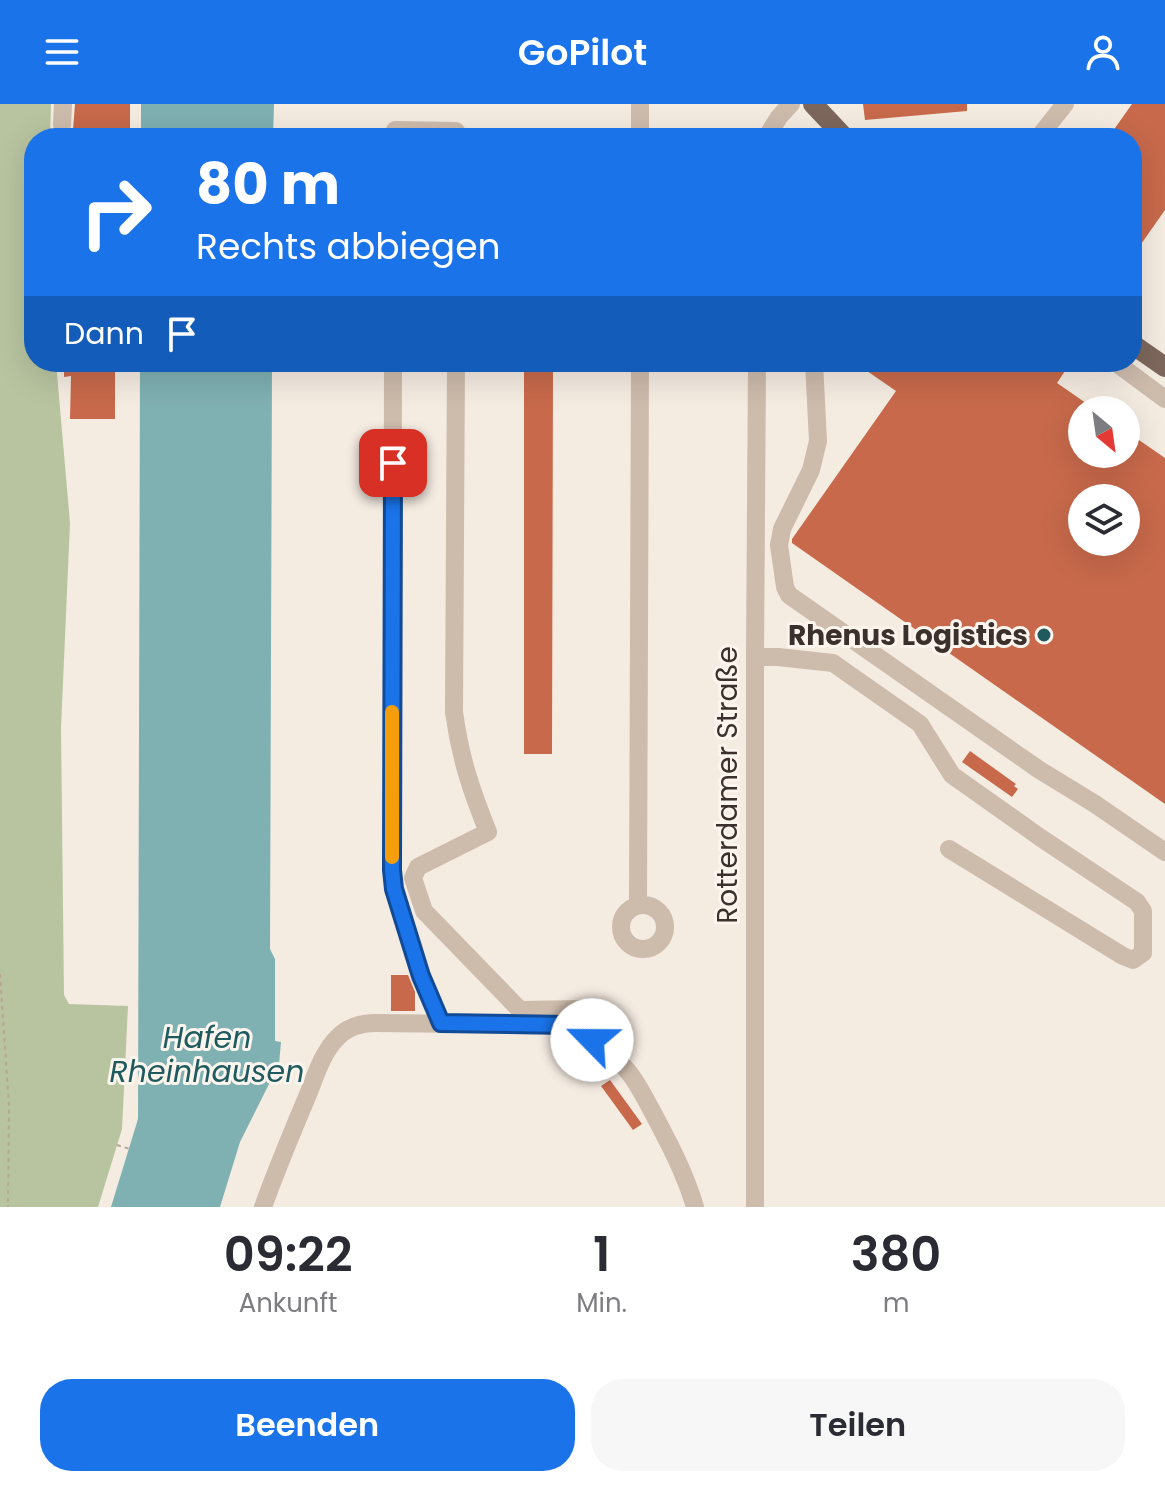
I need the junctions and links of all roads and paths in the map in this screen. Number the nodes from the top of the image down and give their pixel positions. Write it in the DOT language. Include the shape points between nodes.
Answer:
graph roads {
  1 [pos="63,104"];
  2 [pos="640,104"];
  3 [pos="791,104"];
  4 [pos="813,104"];
  5 [pos="1065,104"];
  6 [pos="62,125"];
  7 [pos="640,128"];
  8 [pos="772,128"];
  9 [pos="836,128"];
  10 [pos="1046,128"];
  11 [pos="1142,351"];
  12 [pos="1165,367"];
  13 [pos="393,372"];
  14 [pos="456,372"];
  15 [pos="640,372"];
  16 [pos="757,372"];
  17 [pos="815,372"];
  18 [pos="1129,372"];
  19 [pos="1165,399"];
  20 [pos="755,657"];
  21 [pos="949,849"];
  22 [pos="1165,852"];
  23 [pos="638,905"];
  24 [pos="0,974"];
  25 [pos="441,1023"];
  26 [pos="592,1040"];
  27 [pos="117,1145"];
  28 [pos="130,1149"];
  29 [pos="8,1207"];
  30 [pos="263,1207"];
  31 [pos="695,1207"];
  32 [pos="755,1207"];
  1 -- 6 [label="street"];
  2 -- 7 [label="street"];
  3 -- 8 [label="street"];
  4 -- 9 [label="main road"];
  5 -- 10 [label="street"];
  11 -- 12 [label="main road"];
  13 -- 25 [label="street" via="392,870 421,976"];
  14 -- 26 [label="street" via="454,712 469,786 488,832 418,867 413,878 424,911 520,1010 582,1009"];
  15 -- 23 [label="street"];
  16 -- 20 [label="street, Rotterdamer Straße"];
  17 -- 22 [label="street" via="818,441 779,545 789,595"];
  18 -- 19 [label="street"];
  20 -- 21 [label="street" via="833,663 920,724 952,775 1137,902 1143,911 1143,953 1133,960 1123,956"];
  20 -- 32 [label="street, Rotterdamer Straße"];
  24 -- 29 [label="path" via="9,1106"];
  25 -- 26 [label="street" via="567,1025"];
  25 -- 30 [label="street" via="362,1023 339,1035 319,1067"];
  26 -- 31 [label="street" via="635,1082 678,1159"];
  27 -- 28 [label="path"];
}
